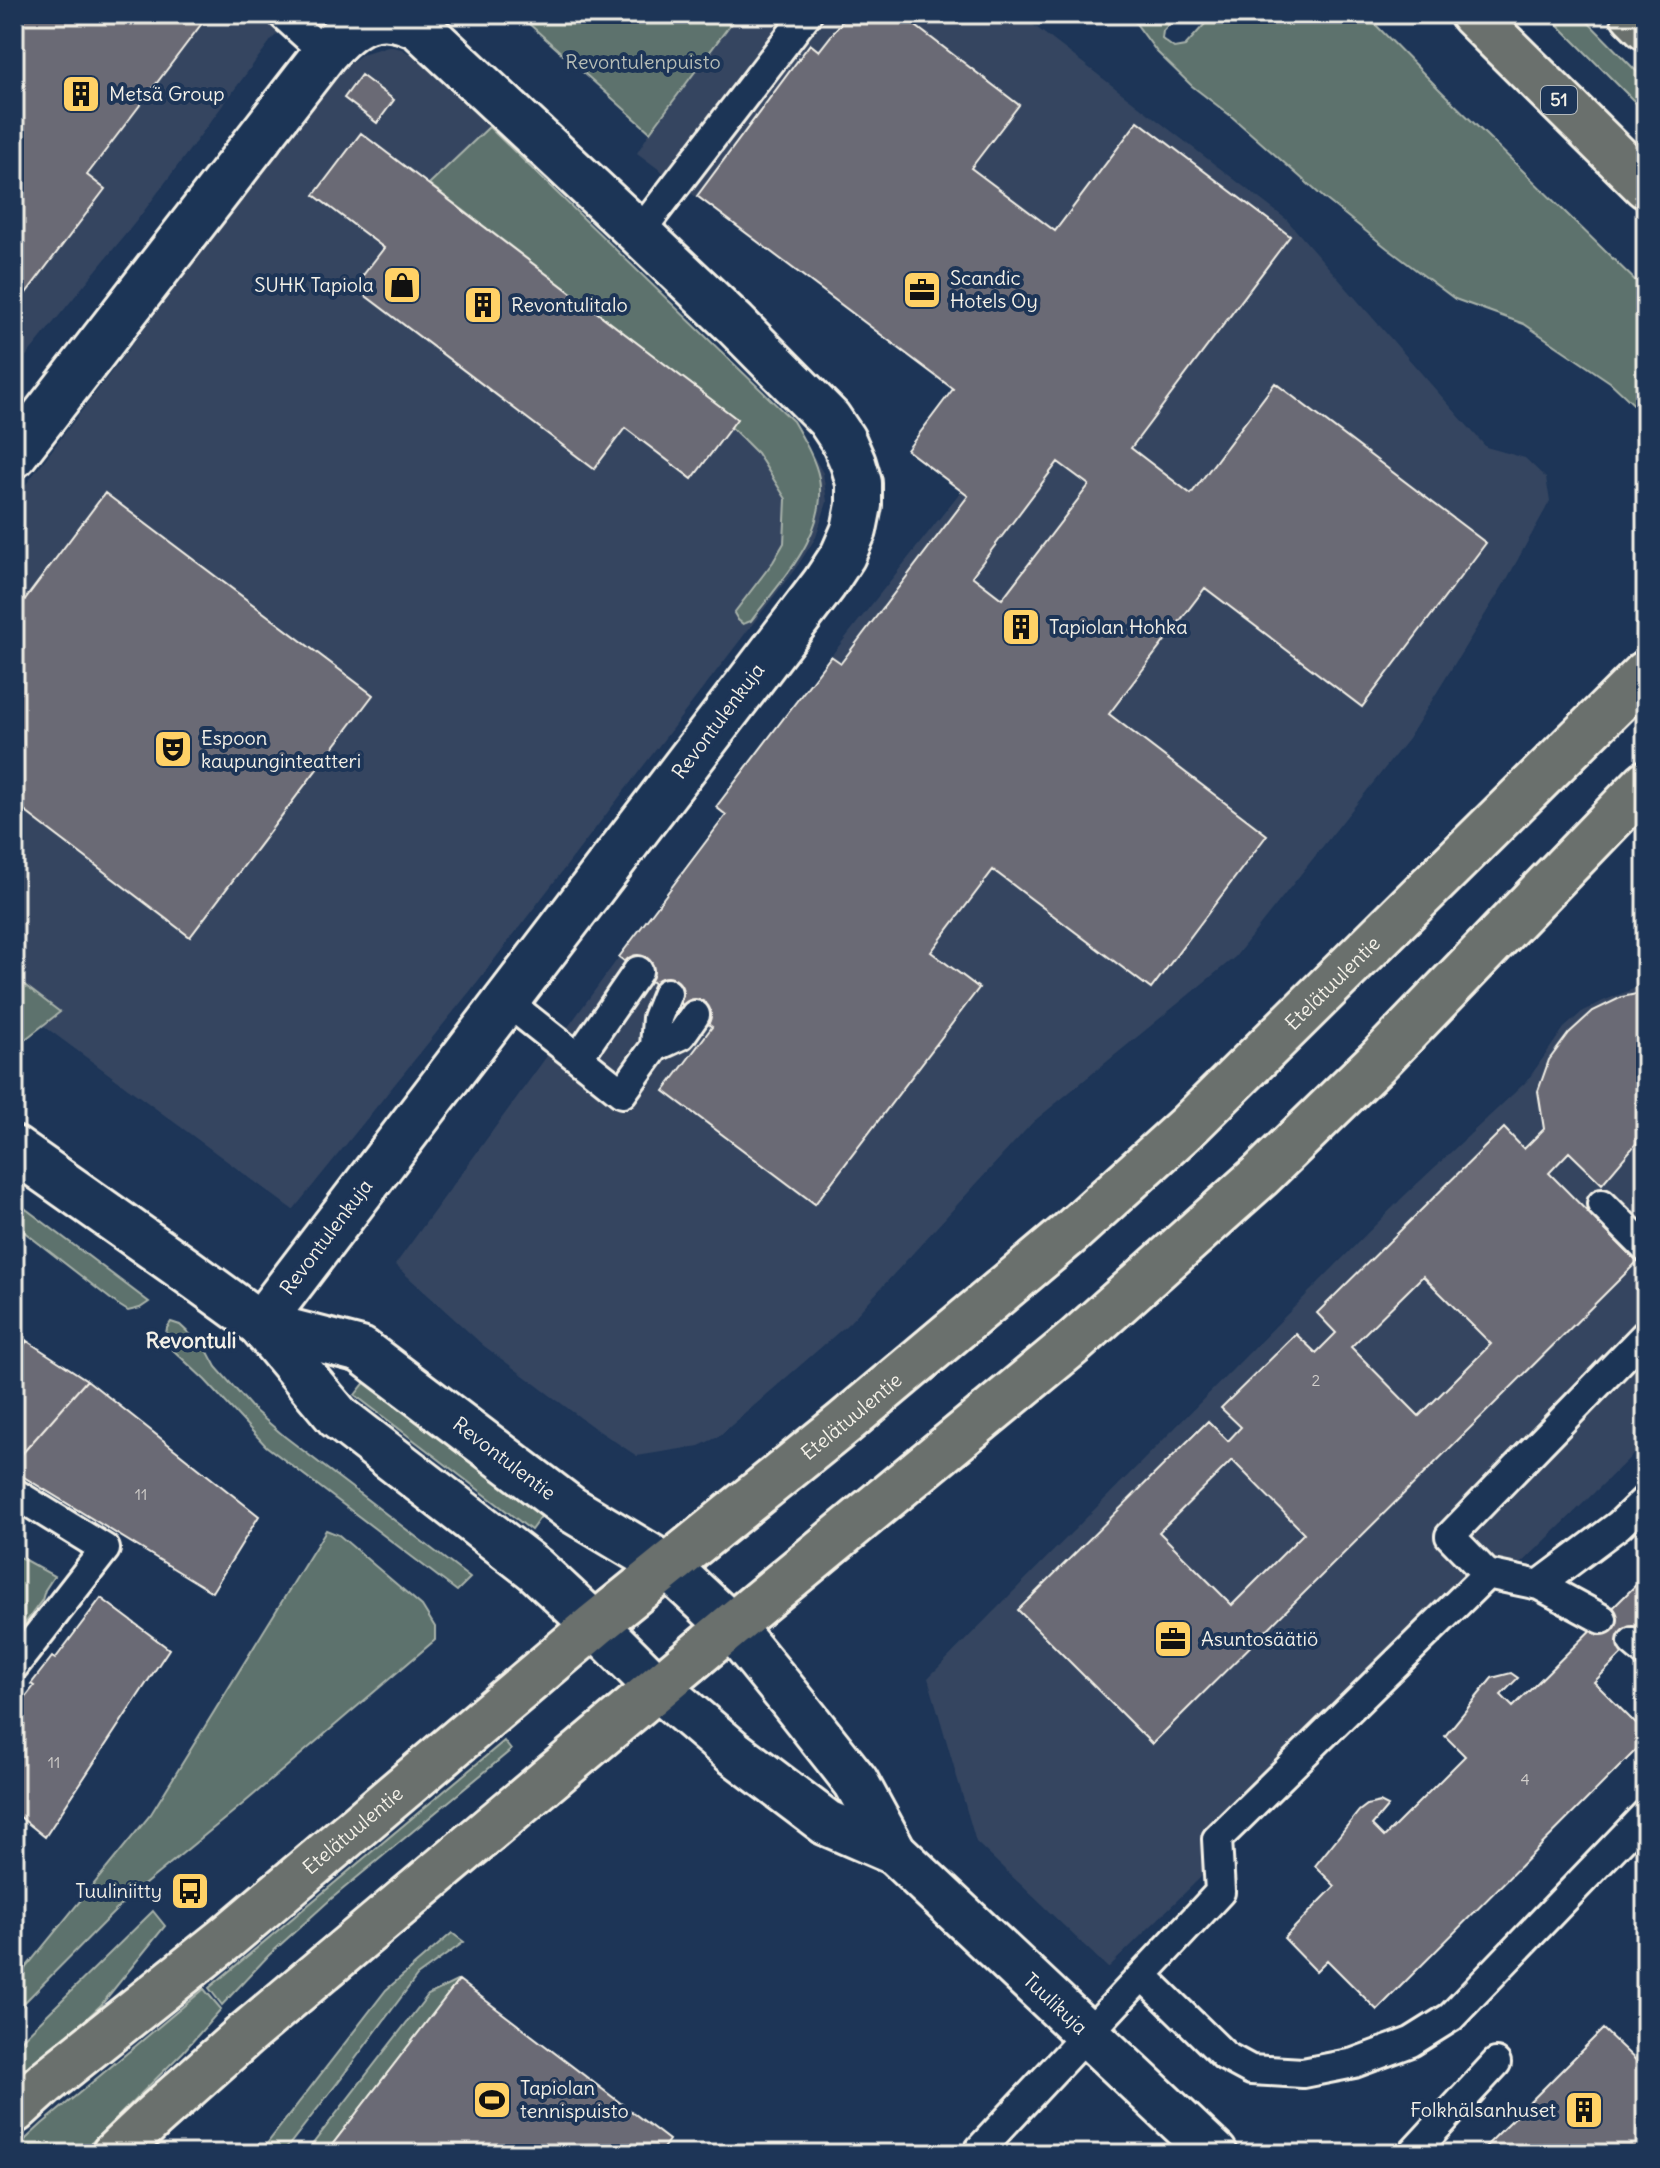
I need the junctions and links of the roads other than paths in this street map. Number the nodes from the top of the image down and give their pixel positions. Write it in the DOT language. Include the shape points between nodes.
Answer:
graph roads {
  1 [pos="282,14"];
  2 [pos="807,14"];
  3 [pos="1472,14"];
  4 [pos="1633,14"];
  5 [pos="1646,27"];
  6 [pos="325,53"];
  7 [pos="1646,186"];
  8 [pos="639,233"];
  9 [pos="14,455"];
  10 [pos="1646,673"];
  11 [pos="1646,783"];
  12 [pos="638,971"];
  13 [pos="667,993"];
  14 [pos="506,1001"];
  15 [pos="695,1015"];
  16 [pos="655,1047"];
  17 [pos="578,1058"];
  18 [pos="14,1149"];
  19 [pos="1602,1204"];
  20 [pos="1646,1248"];
  21 [pos="260,1324"];
  22 [pos="1646,1334"];
  23 [pos="14,1493"];
  24 [pos="1646,1499"];
  25 [pos="668,1567"];
  26 [pos="1487,1574"];
  27 [pos="1539,1585"];
  28 [pos="1602,1619"];
  29 [pos="595,1625"];
  30 [pos="731,1626"];
  31 [pos="14,1666"];
  32 [pos="658,1688"];
  33 [pos="1646,1814"];
  34 [pos="894,1852"];
  35 [pos="1143,1976"];
  36 [pos="1087,2034"];
  37 [pos="1496,2063"];
  38 [pos="14,2111"];
  39 [pos="980,2149"];
  40 [pos="114,2154"];
  41 [pos="1215,2154"];
  42 [pos="1412,2154"];
  1 -- 6 [label="lane"];
  2 -- 8 [label="lane"];
  3 -- 7 [label="main road, 51"];
  4 -- 5 [label="main road"];
  6 -- 8 [label="street, Revontulenkuja" via="354,25 378,18 419,27"];
  6 -- 9 [label="street"];
  8 -- 14 [label="street, Revontulenkuja" via="829,419 853,463 859,505 843,555 824,584"];
  10 -- 25 [label="main road, Etelätuulentie" via="1178,1135 1057,1244"];
  11 -- 30 [label="main road" via="1261,1175 1072,1344"];
  12 -- 17 [label="lane"];
  13 -- 16 [label="lane" via="657,1018"];
  14 -- 17 [label="lane"];
  14 -- 21 [label="street, Revontulenkuja"];
  15 -- 16 [label="lane" via="681,1035"];
  16 -- 17 [label="lane" via="622,1093"];
  18 -- 21 [label="street, Revontulentie"];
  19 -- 20 [label="lane"];
  21 -- 25 [label="street, Revontulentie" via="361,1350 571,1509"];
  21 -- 29 [label="street, Revontulentie" via="338,1417 535,1569"];
  22 -- 26 [label="lane" via="1450,1536"];
  23 -- 31 [label="lane" via="105,1549"];
  24 -- 27 [label="lane"];
  25 -- 29 [label="main road, Etelätuulentie"];
  25 -- 30 [label="street, Revontulentie"];
  26 -- 27 [label="lane"];
  26 -- 35 [label="lane" via="1217,1839 1220,1892"];
  27 -- 28 [label="lane"];
  29 -- 32 [label="street, Revontulentie"];
  29 -- 38 [label="main road, Etelätuulentie"];
  30 -- 32 [label="main road"];
  30 -- 34 [label="street, Tuulikuja" via="856,1782"];
  32 -- 34 [label="street, Tuulikuja" via="827,1823"];
  32 -- 40 [label="main road" via="246,2034"];
  33 -- 35 [label="lane" via="1451,2017 1411,2042 1354,2063 1303,2073 1251,2070 1225,2056"];
  34 -- 36 [label="street, Tuulikuja"];
  35 -- 36 [label="lane"];
  36 -- 39 [label="lane"];
  36 -- 41 [label="street, Tuulikuja"];
  37 -- 42 [label="lane"];
}
